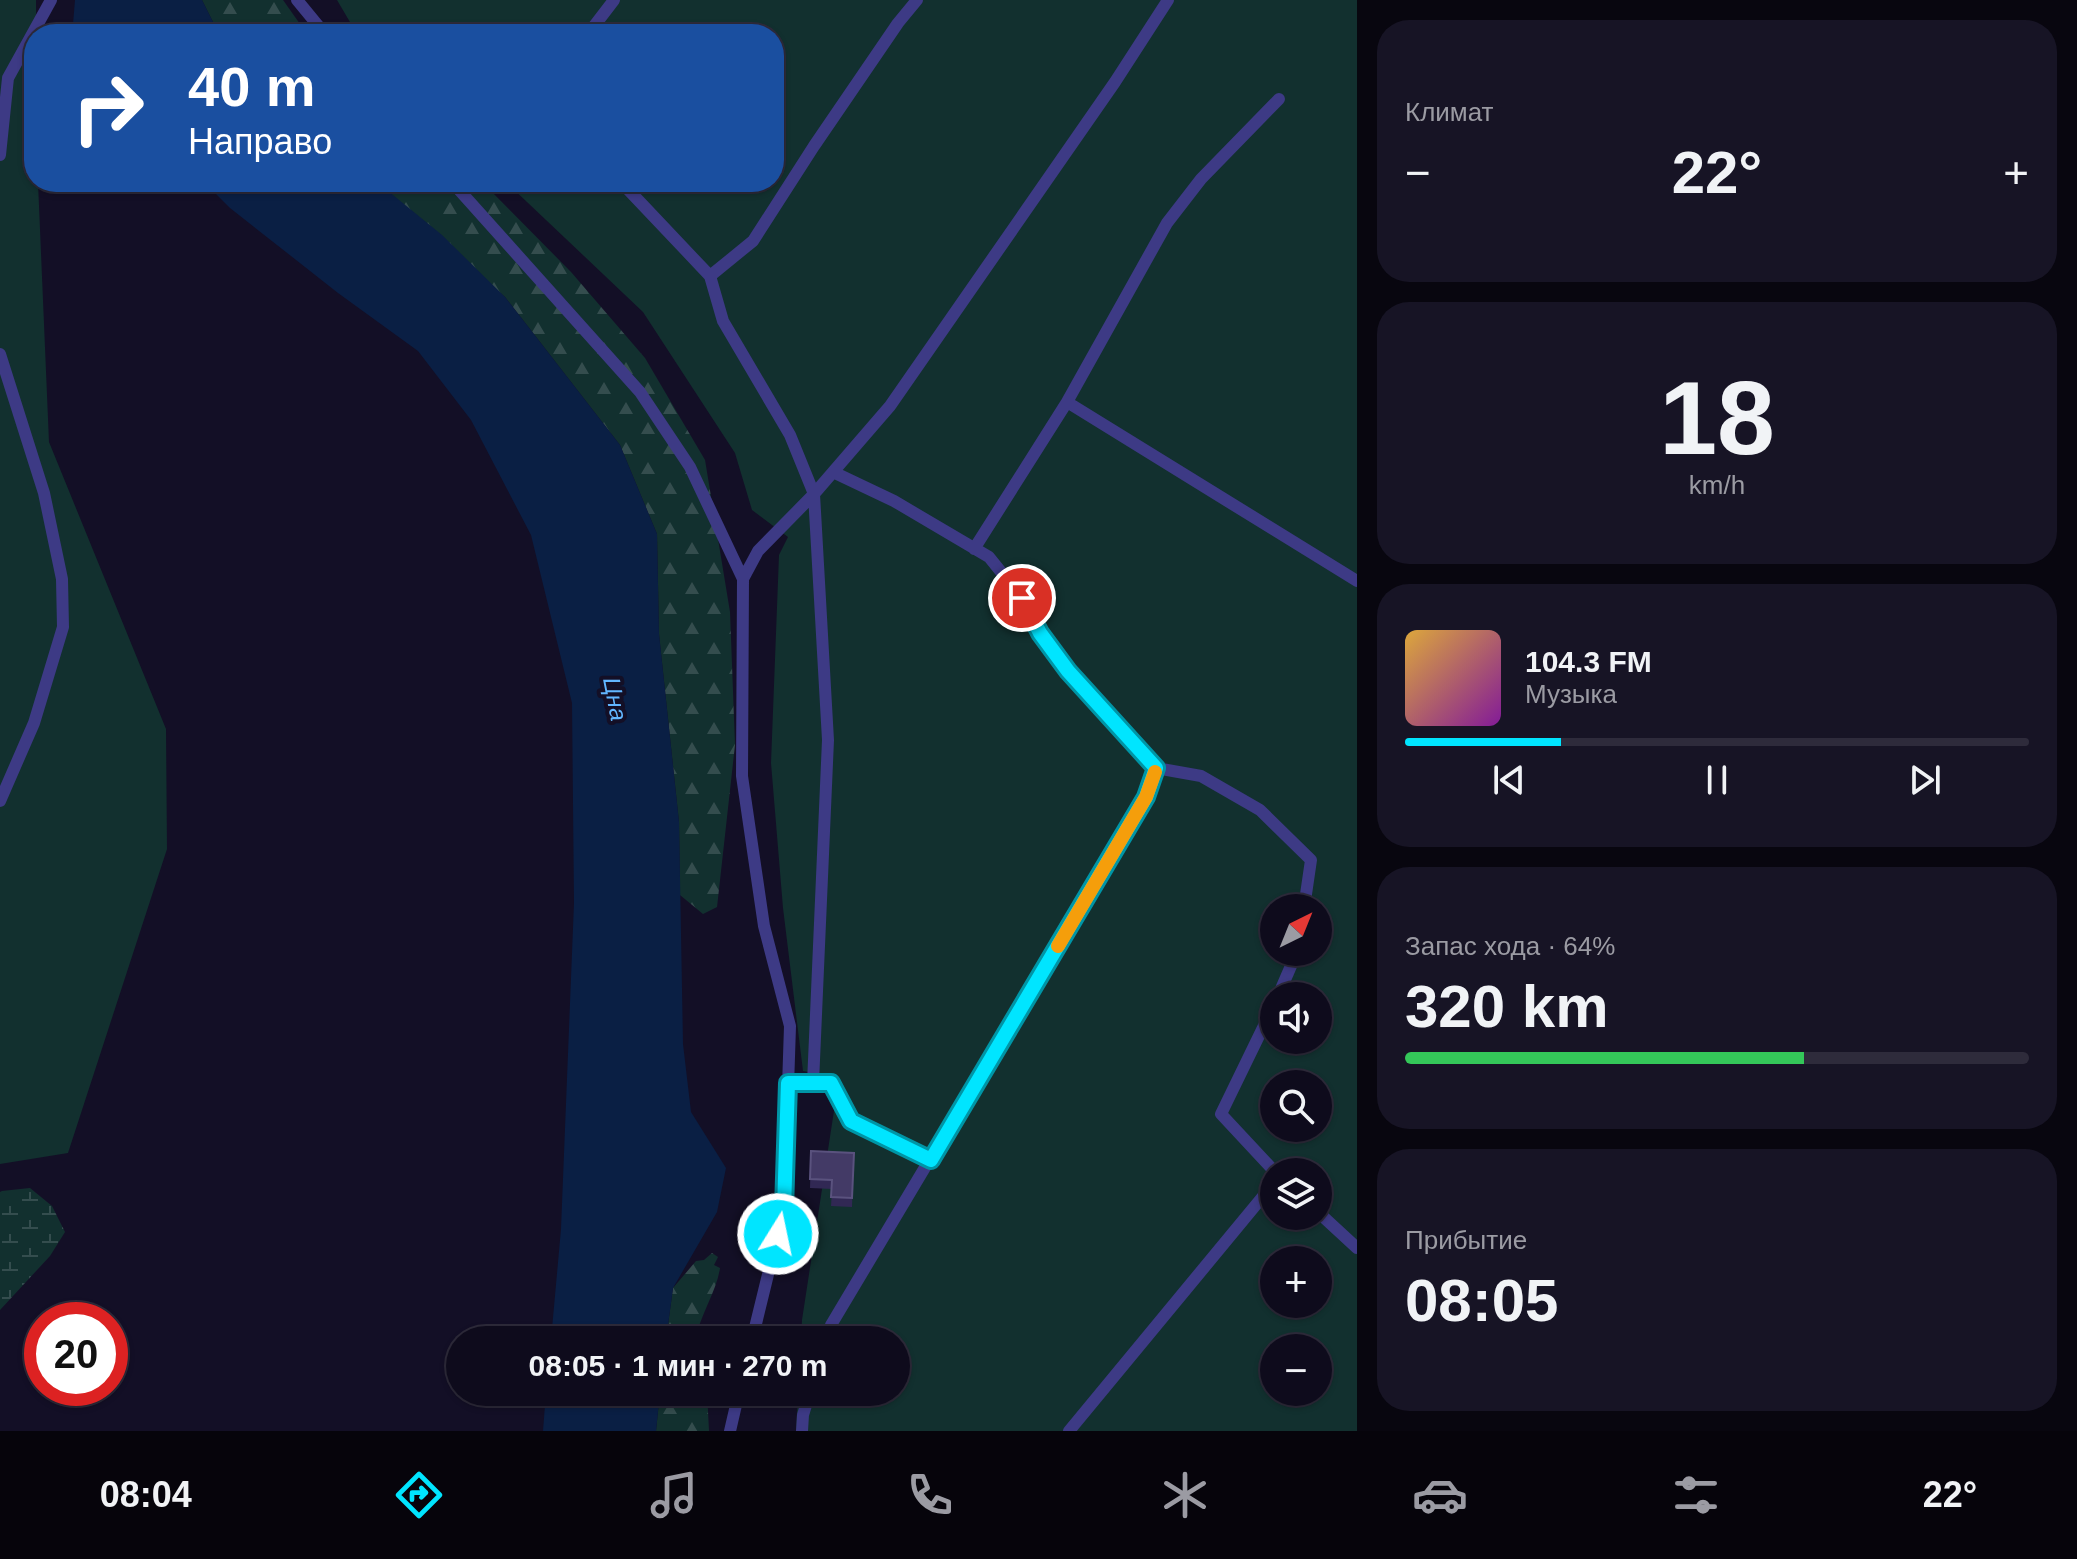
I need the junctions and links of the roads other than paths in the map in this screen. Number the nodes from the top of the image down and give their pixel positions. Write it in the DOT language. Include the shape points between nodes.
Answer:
graph roads {
  1 [pos="51,0"];
  2 [pos="297,0"];
  3 [pos="614,0"];
  4 [pos="917,0"];
  5 [pos="1168,0"];
  6 [pos="38,24"];
  7 [pos="317,24"];
  8 [pos="596,24"];
  9 [pos="24,49"];
  10 [pos="1279,99"];
  11 [pos="0,155"];
  12 [pos="461,192"];
  13 [pos="630,192"];
  14 [pos="710,276"];
  15 [pos="0,354"];
  16 [pos="1067,402"];
  17 [pos="833,472"];
  18 [pos="814,494"];
  19 [pos="974,549"];
  20 [pos="743,579"];
  21 [pos="1357,581"];
  22 [pos="1156,768"];
  23 [pos="0,801"];
  24 [pos="1306,894"];
  25 [pos="1260,1034"];
  26 [pos="788,1083"];
  27 [pos="813,1083"];
  28 [pos="1262,1158"];
  29 [pos="931,1160"];
  30 [pos="1260,1200"];
  31 [pos="1332,1225"];
  32 [pos="1357,1248"];
  33 [pos="755,1326"];
  34 [pos="831,1326"];
  35 [pos="736,1406"];
  36 [pos="806,1406"];
  37 [pos="730,1431"];
  38 [pos="802,1431"];
  39 [pos="1069,1431"];
  1 -- 6 [label="lane"];
  2 -- 7 [label="lane"];
  3 -- 8 [label="lane"];
  4 -- 14 [label="lane" via="753,241"];
  5 -- 17 [label="lane" via="890,406"];
  9 -- 11 [label="lane" via="8,78"];
  10 -- 16 [label="lane" via="1201,179 1167,223"];
  12 -- 20 [label="lane" via="640,392 690,467"];
  13 -- 14 [label="lane"];
  14 -- 18 [label="lane" via="723,321 790,435"];
  15 -- 23 [label="lane" via="44,493 62,579 63,627 34,723"];
  16 -- 19 [label="lane"];
  16 -- 21 [label="lane"];
  17 -- 18 [label="lane"];
  17 -- 19 [label="lane"];
  18 -- 20 [label="lane" via="758,551"];
  18 -- 27 [label="lane" via="828,740"];
  19 -- 22 [label="lane" via="989,557 1068,671"];
  20 -- 26 [label="lane" via="742,776 764,926 790,1026"];
  22 -- 24 [label="lane" via="1201,776 1260,810 1311,860"];
  22 -- 29 [label="lane" via="1146,797"];
  25 -- 28 [label="lane" via="1221,1114"];
  26 -- 27 [label="lane"];
  26 -- 33 [label="lane" via="784,1209"];
  27 -- 29 [label="lane" via="831,1083 851,1121"];
  29 -- 34 [label="lane"];
  30 -- 39 [label="lane"];
  31 -- 32 [label="lane"];
  35 -- 37 [label="lane"];
  36 -- 38 [label="lane"];
}
